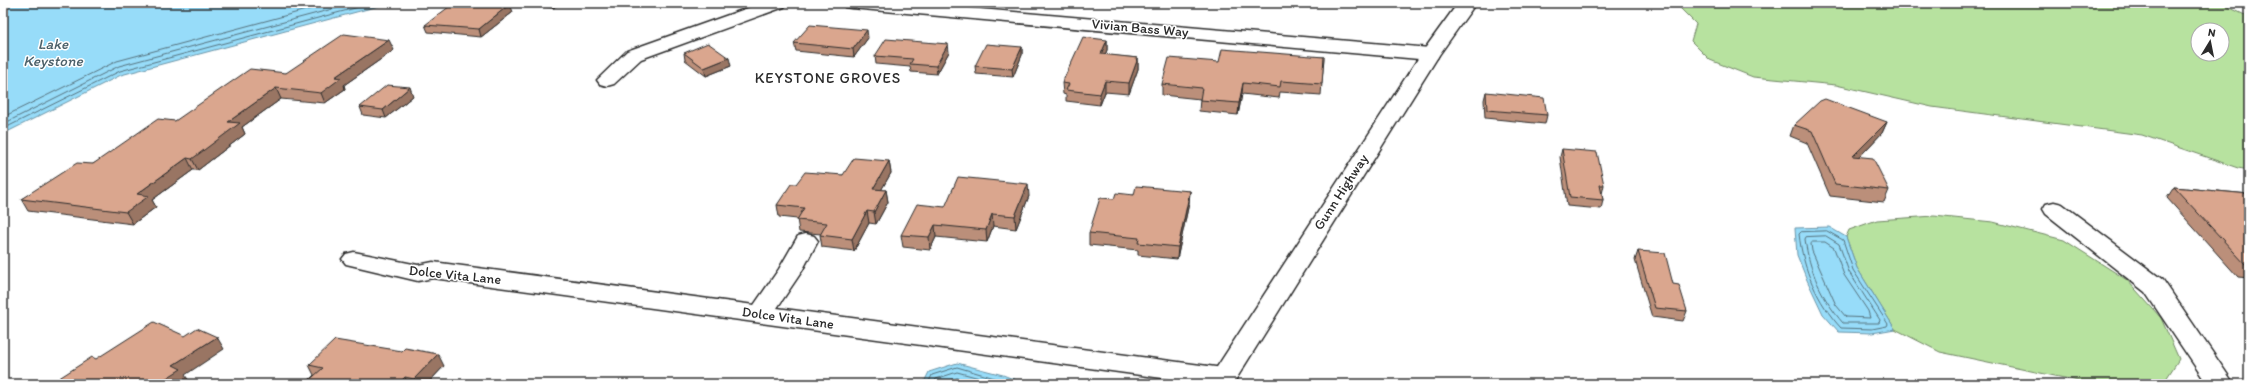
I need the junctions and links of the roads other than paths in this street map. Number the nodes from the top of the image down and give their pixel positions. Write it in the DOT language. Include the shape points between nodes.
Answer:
graph roads {
  1 [pos="778,3"];
  2 [pos="851,3"];
  3 [pos="1467,3"];
  4 [pos="1430,54"];
  5 [pos="608,80"];
  6 [pos="2054,209"];
  7 [pos="806,241"];
  8 [pos="354,259"];
  9 [pos="761,314"];
  10 [pos="1221,380"];
  11 [pos="2221,384"];
  1 -- 5 [label="street" via="634,55"];
  2 -- 4 [label="street, Vivian Bass Way"];
  3 -- 4 [label="street, Gunn Highway"];
  4 -- 10 [label="street, Gunn Highway"];
  6 -- 11 [label="street" via="2154,286"];
  7 -- 9 [label="street" via="790,271"];
  8 -- 9 [label="street, Dolce Vita Lane" via="418,273 433,270"];
  9 -- 10 [label="street, Dolce Vita Lane"];
}
